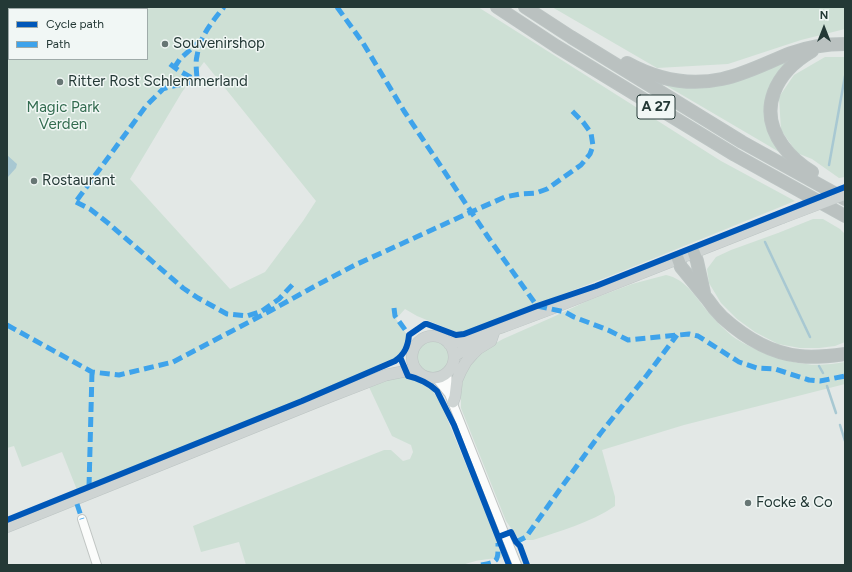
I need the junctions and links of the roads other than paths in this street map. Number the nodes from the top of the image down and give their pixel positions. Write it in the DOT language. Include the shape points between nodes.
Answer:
graph roads {
  1 [pos="497,7"];
  2 [pos="525,7"];
  3 [pos="578,41"];
  4 [pos="845,44"];
  5 [pos="820,47"];
  6 [pos="845,194"];
  7 [pos="845,198"];
  8 [pos="817,201"];
  9 [pos="845,216"];
  10 [pos="845,224"];
  11 [pos="694,253"];
  12 [pos="678,259"];
  13 [pos="705,296"];
  14 [pos="498,330"];
  15 [pos="449,344"];
  16 [pos="844,353"];
  17 [pos="454,356"];
  18 [pos="412,358"];
  19 [pos="416,369"];
  20 [pos="447,372"];
  21 [pos="386,375"];
  22 [pos="436,378"];
  23 [pos="451,398"];
  24 [pos="82,519"];
  25 [pos="7,527"];
  26 [pos="97,565"];
  27 [pos="517,565"];
  1 -- 8 [label="highway, A 27" via="734,155"];
  2 -- 3 [label="highway, A 27"];
  3 -- 5 [label="highway" via="591,42 656,76 687,82 722,79 792,53"];
  3 -- 7 [label="highway, A 27" via="742,142"];
  4 -- 5 [label="highway"];
  5 -- 7 [label="highway" via="803,56 780,78 772,96 771,121 780,143 798,164 838,187"];
  6 -- 11 [label="main road, bridge"];
  8 -- 9 [label="highway, A 27"];
  8 -- 10 [label="highway" via="826,213"];
  11 -- 12 [label="main road"];
  11 -- 13 [label="highway"];
  12 -- 13 [label="highway" via="681,267"];
  12 -- 14 [label="main road"];
  13 -- 16 [label="highway" via="721,316 736,329 767,347 798,356 814,357"];
  14 -- 15 [label="main road"];
  14 -- 17 [label="main road"];
  14 -- 23 [label="main road" via="491,341 473,354 461,371 455,397"];
  15 -- 17 [label="main road"];
  15 -- 18 [label="main road" via="441,338 426,338 416,345"];
  17 -- 20 [label="main road" via="451,368"];
  18 -- 19 [label="main road"];
  18 -- 21 [label="main road"];
  19 -- 21 [label="main road"];
  19 -- 22 [label="main road" via="420,374"];
  20 -- 22 [label="main road"];
  20 -- 23 [label="street"];
  21 -- 25 [label="main road"];
  22 -- 23 [label="street"];
  23 -- 27 [label="street"];
  24 -- 26 [label="street"];
}
